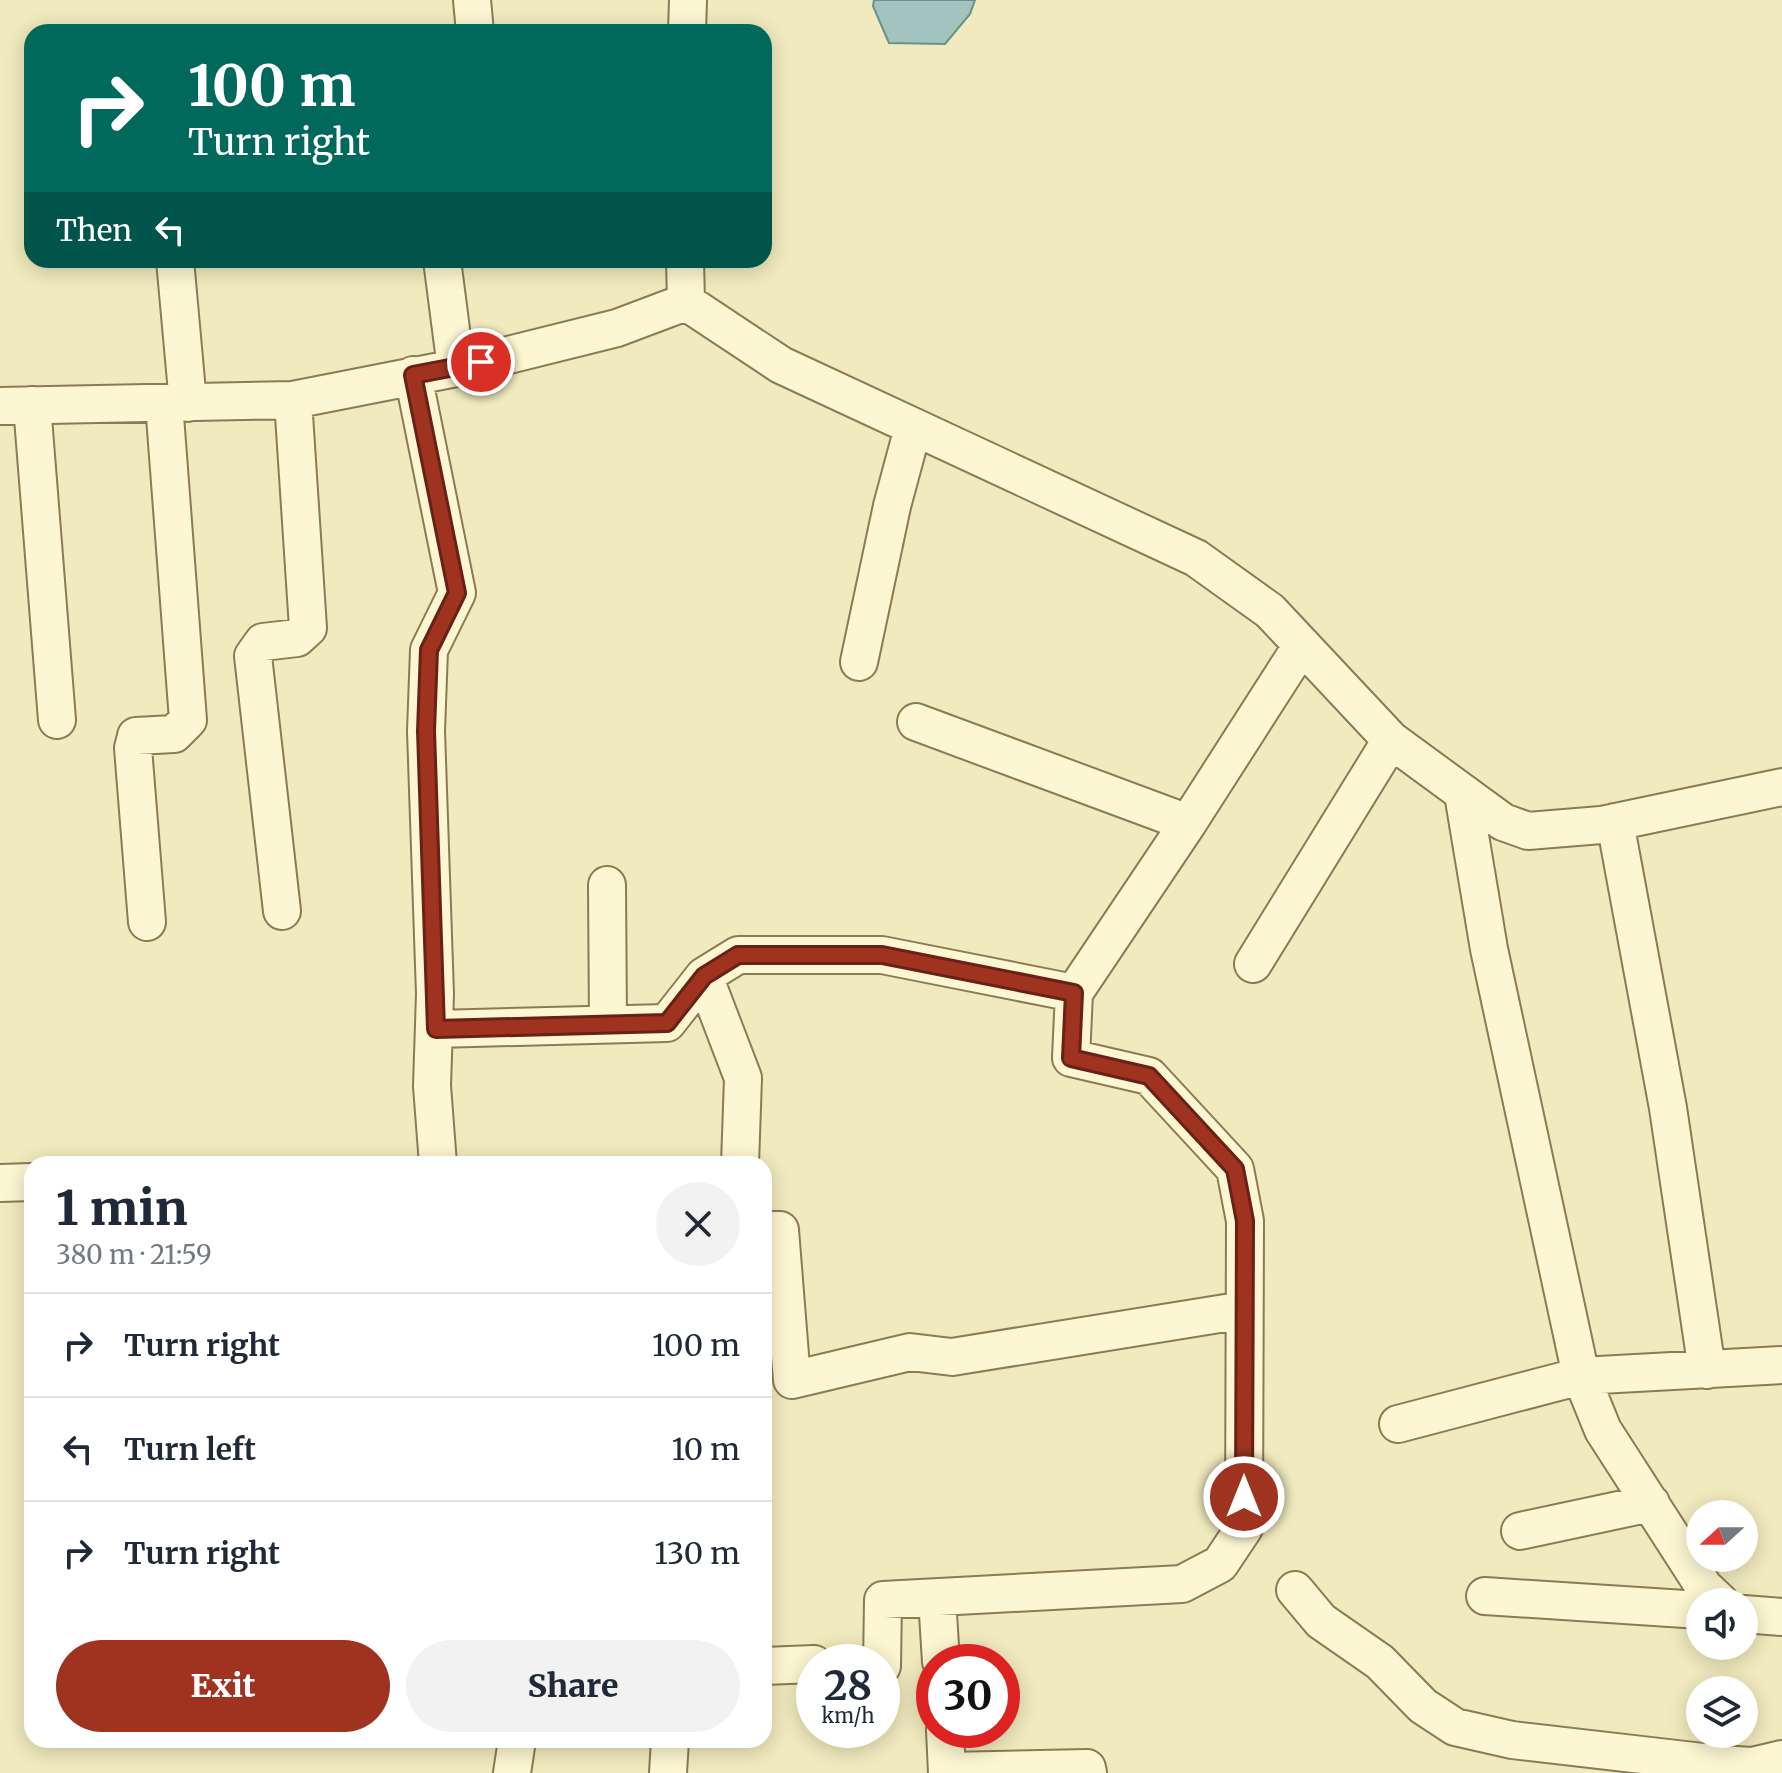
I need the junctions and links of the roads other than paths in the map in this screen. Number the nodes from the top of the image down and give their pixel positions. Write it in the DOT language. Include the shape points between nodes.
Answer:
graph roads {
  1 [pos="472,0"];
  2 [pos="688,0"];
  3 [pos="474,24"];
  4 [pos="687,24"];
  5 [pos="175,268"];
  6 [pos="443,268"];
  7 [pos="685,268"];
  8 [pos="686,302"];
  9 [pos="456,368"];
  10 [pos="413,375"];
  11 [pos="293,400"];
  12 [pos="176,403"];
  13 [pos="16,406"];
  14 [pos="913,428"];
  15 [pos="1302,645"];
  16 [pos="859,662"];
  17 [pos="57,720"];
  18 [pos="916,722"];
  19 [pos="1391,740"];
  20 [pos="1782,787"];
  21 [pos="1463,794"];
  22 [pos="1615,822"];
  23 [pos="1188,823"];
  24 [pos="607,885"];
  25 [pos="282,911"];
  26 [pos="147,922"];
  27 [pos="1253,964"];
  28 [pos="704,976"];
  29 [pos="1074,993"];
  30 [pos="608,1024"];
  31 [pos="436,1029"];
  32 [pos="437,1156"];
  33 [pos="740,1156"];
  34 [pos="24,1182"];
  35 [pos="0,1183"];
  36 [pos="772,1230"];
  37 [pos="1244,1310"];
  38 [pos="1782,1365"];
  39 [pos="1707,1370"];
  40 [pos="1581,1376"];
  41 [pos="1398,1424"];
  42 [pos="1651,1503"];
  43 [pos="1520,1531"];
  44 [pos="1705,1588"];
  45 [pos="1295,1590"];
  46 [pos="1485,1596"];
  47 [pos="937,1598"];
  48 [pos="1686,1609"];
  49 [pos="1758,1615"];
  50 [pos="1782,1617"];
  51 [pos="882,1644"];
  52 [pos="940,1644"];
  53 [pos="796,1665"];
  54 [pos="772,1666"];
  55 [pos="516,1748"];
  56 [pos="670,1748"];
  57 [pos="946,1748"];
  58 [pos="1515,1757"];
  59 [pos="1782,1759"];
  60 [pos="947,1772"];
  61 [pos="512,1773"];
  62 [pos="668,1773"];
  63 [pos="1088,1773"];
  1 -- 3 [label="street"];
  2 -- 4 [label="street"];
  5 -- 12 [label="street"];
  6 -- 9 [label="street"];
  7 -- 8 [label="street"];
  8 -- 9 [label="street" via="617,328"];
  8 -- 14 [label="street" via="781,365"];
  9 -- 10 [label="street"];
  10 -- 11 [label="street"];
  10 -- 31 [label="street" via="457,593 429,650 426,731"];
  11 -- 12 [label="street"];
  11 -- 25 [label="street" via="308,628 297,638 263,642 253,656"];
  12 -- 13 [label="street"];
  12 -- 26 [label="street" via="188,720 174,734 136,736 133,748"];
  13 -- 17 [label="street"];
  14 -- 15 [label="street" via="1196,558 1270,611"];
  14 -- 16 [label="street"];
  15 -- 19 [label="street"];
  15 -- 23 [label="street"];
  18 -- 23 [label="street"];
  19 -- 21 [label="street"];
  19 -- 27 [label="street"];
  20 -- 22 [label="street"];
  21 -- 22 [label="street" via="1503,822 1528,831"];
  21 -- 40 [label="street" via="1489,949"];
  22 -- 39 [label="street" via="1668,1108"];
  23 -- 29 [label="street"];
  24 -- 30 [label="street"];
  28 -- 29 [label="street" via="738,955 882,955"];
  28 -- 30 [label="street" via="667,1023"];
  28 -- 33 [label="street" via="743,1078"];
  29 -- 37 [label="street" via="1071,1058 1149,1076 1235,1169 1245,1221"];
  30 -- 31 [label="street"];
  31 -- 32 [label="street" via="432,1086"];
  34 -- 35 [label="street"];
  36 -- 37 [label="street" via="780,1230 792,1380 910,1352 952,1357"];
  37 -- 47 [label="street" via="1244,1528 1220,1564 1182,1584"];
  38 -- 39 [label="street"];
  39 -- 40 [label="street"];
  40 -- 41 [label="street"];
  40 -- 42 [label="street" via="1603,1430"];
  42 -- 43 [label="street"];
  42 -- 44 [label="street"];
  45 -- 58 [label="street" via="1321,1621 1380,1662 1423,1706"];
  46 -- 48 [label="street"];
  47 -- 51 [label="street" via="883,1600"];
  47 -- 52 [label="street"];
  49 -- 50 [label="street"];
  53 -- 54 [label="street"];
  55 -- 61 [label="street"];
  56 -- 62 [label="street"];
  57 -- 60 [label="street"];
  58 -- 59 [label="street" via="1742,1766"];
  60 -- 63 [label="street" via="1087,1768"];
}
